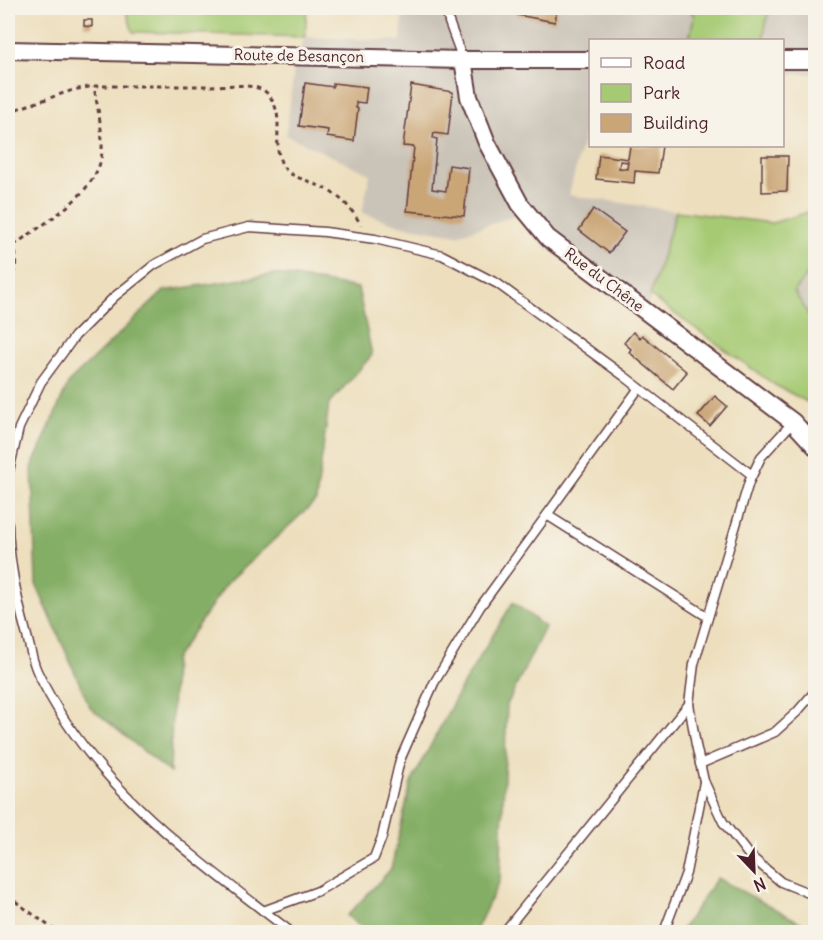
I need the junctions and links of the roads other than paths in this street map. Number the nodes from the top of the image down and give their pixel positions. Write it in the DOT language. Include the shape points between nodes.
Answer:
graph roads {
  1 [pos="446,8"];
  2 [pos="8,50"];
  3 [pos="463,60"];
  4 [pos="589,60"];
  5 [pos="784,60"];
  6 [pos="816,60"];
  7 [pos="639,388"];
  8 [pos="793,422"];
  9 [pos="816,447"];
  10 [pos="8,475"];
  11 [pos="752,475"];
  12 [pos="547,515"];
  13 [pos="8,524"];
  14 [pos="708,617"];
  15 [pos="816,690"];
  16 [pos="689,704"];
  17 [pos="700,764"];
  18 [pos="704,781"];
  19 [pos="816,896"];
  20 [pos="263,911"];
  21 [pos="291,933"];
  22 [pos="504,933"];
  23 [pos="664,933"];
  1 -- 3 [label="lane"];
  2 -- 3 [label="street, Route de Besançon"];
  3 -- 4 [label="street, Route de Besançon"];
  3 -- 8 [label="street, Rue du Chêne" via="470,97 487,143 519,204 548,238"];
  5 -- 6 [label="street"];
  7 -- 10 [label="lane" via="498,284 442,255 375,239 249,227 202,239 154,265 75,336 41,382 19,428"];
  7 -- 11 [label="lane"];
  7 -- 12 [label="lane"];
  8 -- 9 [label="street, Rue du Chêne"];
  8 -- 11 [label="lane" via="761,457"];
  11 -- 14 [label="lane"];
  12 -- 14 [label="lane"];
  12 -- 20 [label="lane" via="480,607 434,683 400,760 374,858 318,891"];
  13 -- 20 [label="lane" via="17,600 36,668 61,717 141,810"];
  14 -- 16 [label="lane" via="694,664"];
  15 -- 17 [label="lane" via="775,732"];
  16 -- 17 [label="lane"];
  16 -- 22 [label="lane"];
  17 -- 18 [label="lane"];
  18 -- 19 [label="lane" via="723,822 748,854 781,882"];
  18 -- 23 [label="lane" via="686,873"];
  20 -- 21 [label="lane"];
}
